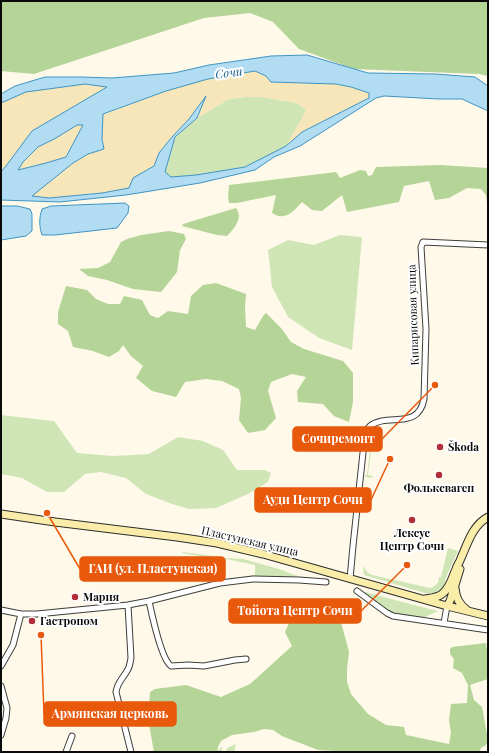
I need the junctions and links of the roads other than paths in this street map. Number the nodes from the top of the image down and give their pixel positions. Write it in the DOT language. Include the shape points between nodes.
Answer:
graph roads {
  1 [pos="488,245"];
  2 [pos="1,514"];
  3 [pos="488,517"];
  4 [pos="350,579"];
  5 [pos="326,582"];
  6 [pos="452,585"];
  7 [pos="357,591"];
  8 [pos="422,600"];
  9 [pos="149,602"];
  10 [pos="128,605"];
  11 [pos="447,606"];
  12 [pos="1,610"];
  13 [pos="468,611"];
  14 [pos="21,614"];
  15 [pos="488,616"];
  16 [pos="444,623"];
  17 [pos="488,630"];
  18 [pos="246,660"];
  19 [pos="1,666"];
  20 [pos="1,686"];
  21 [pos="1,735"];
  22 [pos="72,736"];
  23 [pos="66,752"];
  24 [pos="131,752"];
  1 -- 4 [label="street, Кипарисовая улица" via="423,242 421,247 426,329 424,399 422,407 412,417 382,421 371,425 365,434"];
  2 -- 4 [label="main road, Пластунская улица" via="217,543"];
  3 -- 6 [label="main road" via="475,528 457,567"];
  4 -- 8 [label="main road, Пластунская улица"];
  5 -- 9 [label="street" via="236,580"];
  6 -- 8 [label="main road" via="437,597"];
  6 -- 11 [label="main road"];
  6 -- 13 [label="main road" via="459,602"];
  7 -- 16 [label="street" via="393,616"];
  8 -- 11 [label="main road, Пластунская улица"];
  9 -- 10 [label="street"];
  9 -- 18 [label="street" via="168,665 204,666"];
  10 -- 14 [label="street"];
  10 -- 24 [label="street" via="131,658 116,692"];
  11 -- 13 [label="main road, Пластунская улица"];
  11 -- 16 [label="street"];
  12 -- 14 [label="street"];
  13 -- 15 [label="main road, Пластунская улица"];
  14 -- 19 [label="street" via="13,645"];
  16 -- 17 [label="street"];
  20 -- 21 [label="street" via="7,708"];
  22 -- 23 [label="street"];
}
